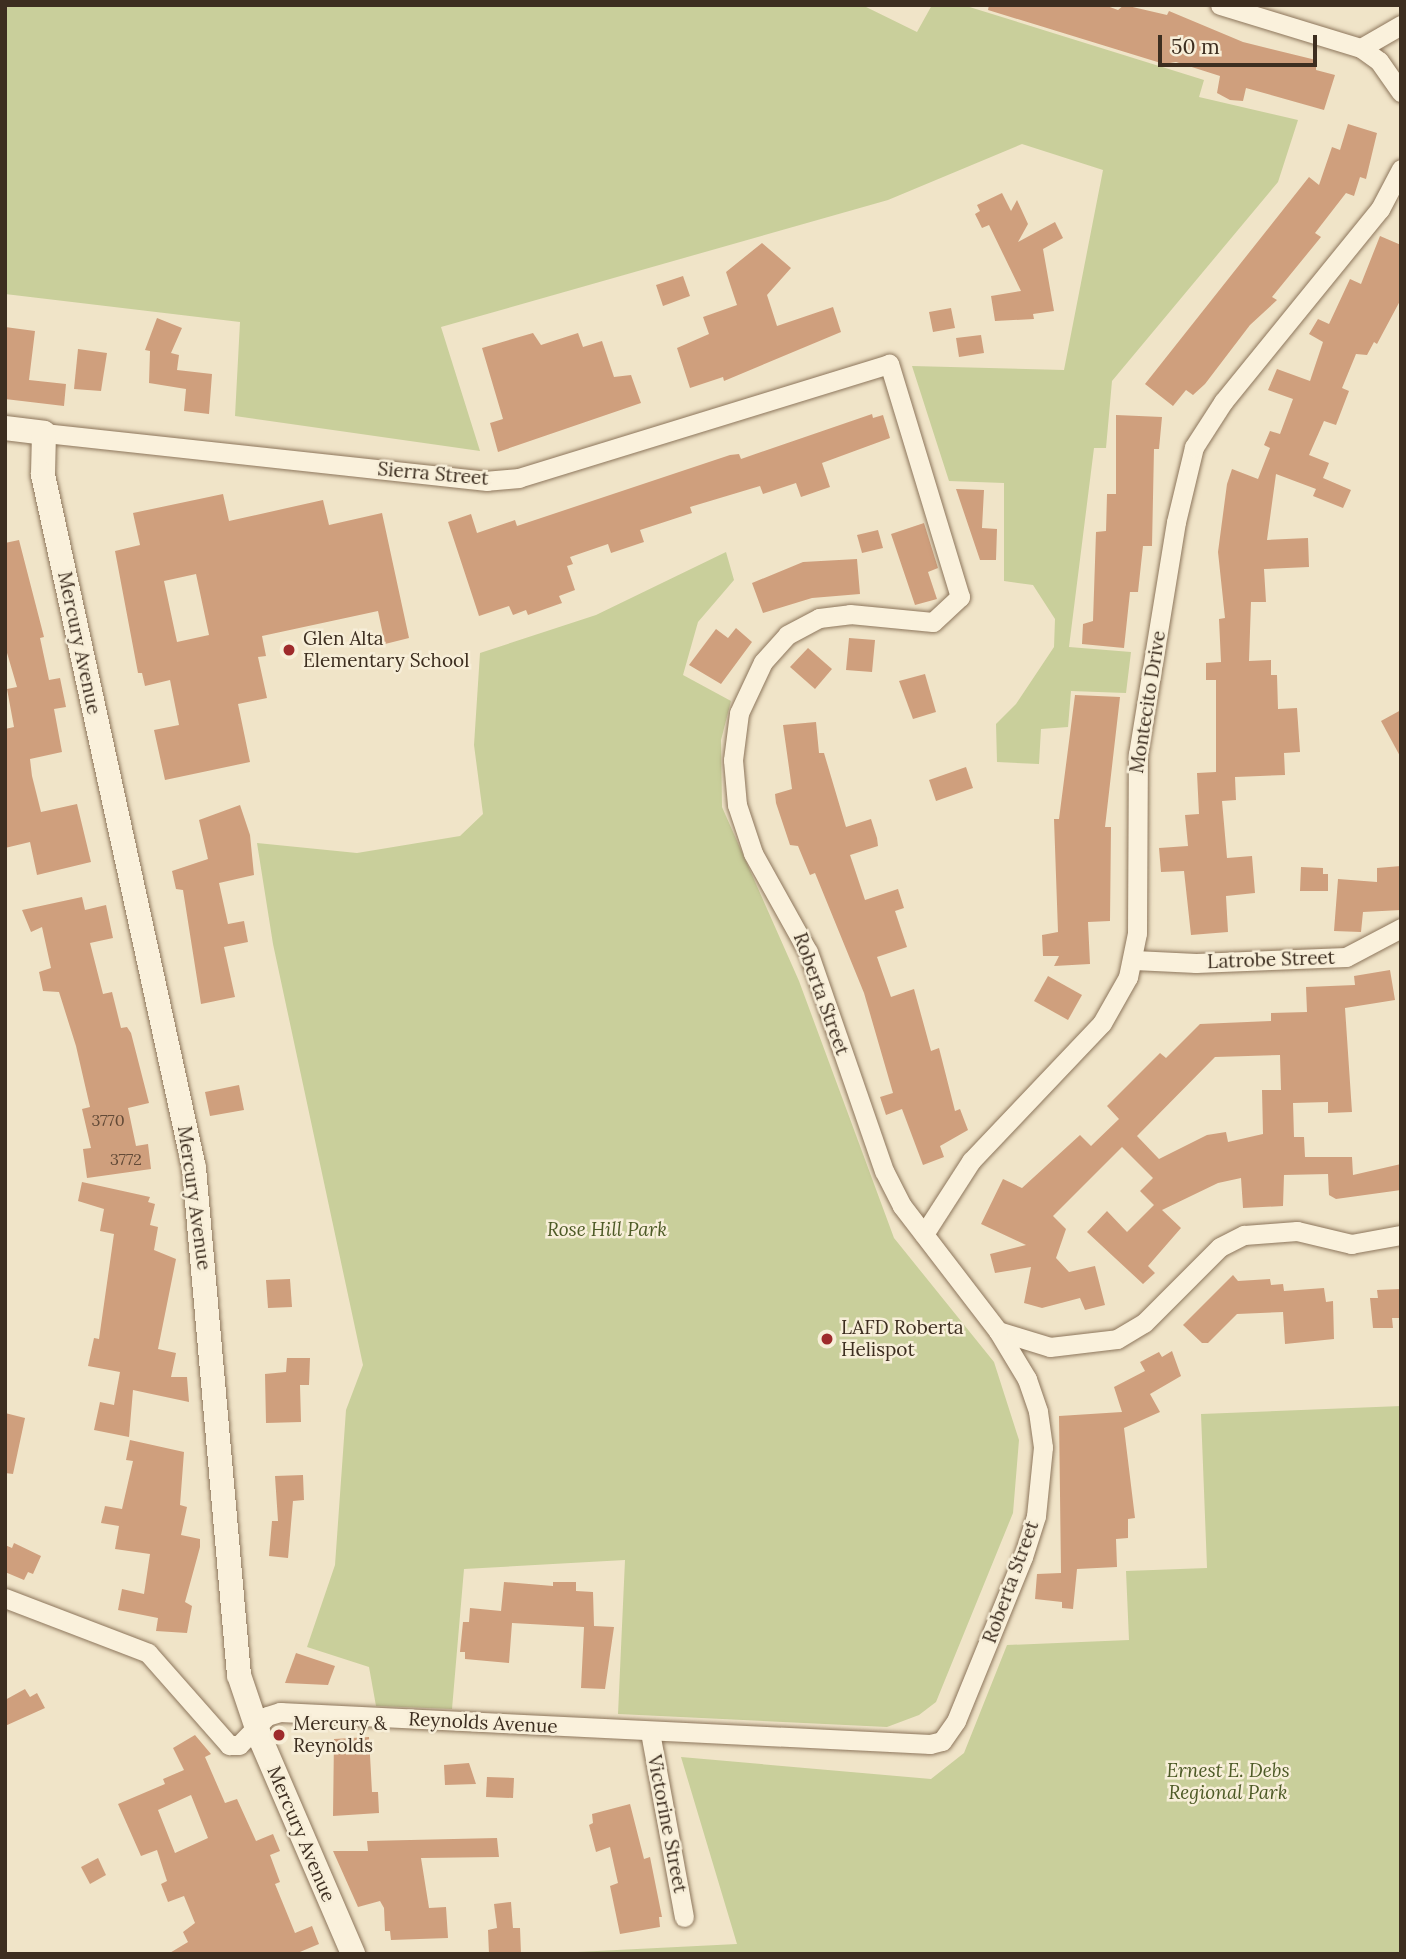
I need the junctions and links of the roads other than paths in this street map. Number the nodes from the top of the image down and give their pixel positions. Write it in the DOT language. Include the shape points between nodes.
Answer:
graph roads {
  1 [pos="1220,5"];
  2 [pos="1401,25"];
  3 [pos="1361,48"];
  4 [pos="1401,92"];
  5 [pos="1401,169"];
  6 [pos="888,364"];
  7 [pos="5,428"];
  8 [pos="44,433"];
  9 [pos="1401,928"];
  10 [pos="1134,960"];
  11 [pos="924,1234"];
  12 [pos="1401,1235"];
  13 [pos="998,1331"];
  14 [pos="5,1598"];
  15 [pos="255,1726"];
  16 [pos="650,1732"];
  17 [pos="942,1741"];
  18 [pos="684,1917"];
  19 [pos="353,1954"];
  1 -- 3 [label="street"];
  2 -- 3 [label="street"];
  3 -- 4 [label="street" via="1379,61"];
  5 -- 10 [label="street, Montecito Drive" via="1380,209 1223,402 1194,447 1176,522 1138,754"];
  6 -- 8 [label="street, Sierra Street" via="519,478 488,481"];
  6 -- 11 [label="street, Roberta Street" via="960,597 933,622 850,614 819,618 787,635 763,662 739,713 733,760 737,805 753,853 808,951 884,1171"];
  7 -- 8 [label="street, Sierra Street"];
  8 -- 15 [label="street, Mercury Avenue" via="43,475 194,1168 234,1643"];
  9 -- 10 [label="street, Latrobe Street" via="1346,957 1196,963"];
  10 -- 11 [label="street, Montecito Drive" via="1102,1023 971,1161"];
  11 -- 13 [label="street, Roberta Street"];
  12 -- 13 [label="street" via="1351,1244 1297,1231 1244,1235 1220,1247 1144,1322 1117,1339 1050,1348"];
  13 -- 17 [label="street, Roberta Street" via="1027,1379 1038,1411 1043,1447 1036,1516 956,1721"];
  14 -- 15 [label="street, Reynolds Avenue" via="148,1653 229,1745 239,1745"];
  15 -- 16 [label="street, Reynolds Avenue" via="280,1712"];
  15 -- 19 [label="street, Mercury Avenue"];
  16 -- 17 [label="street, Reynolds Avenue" via="909,1746"];
  16 -- 18 [label="street, Victorine Street"];
}
